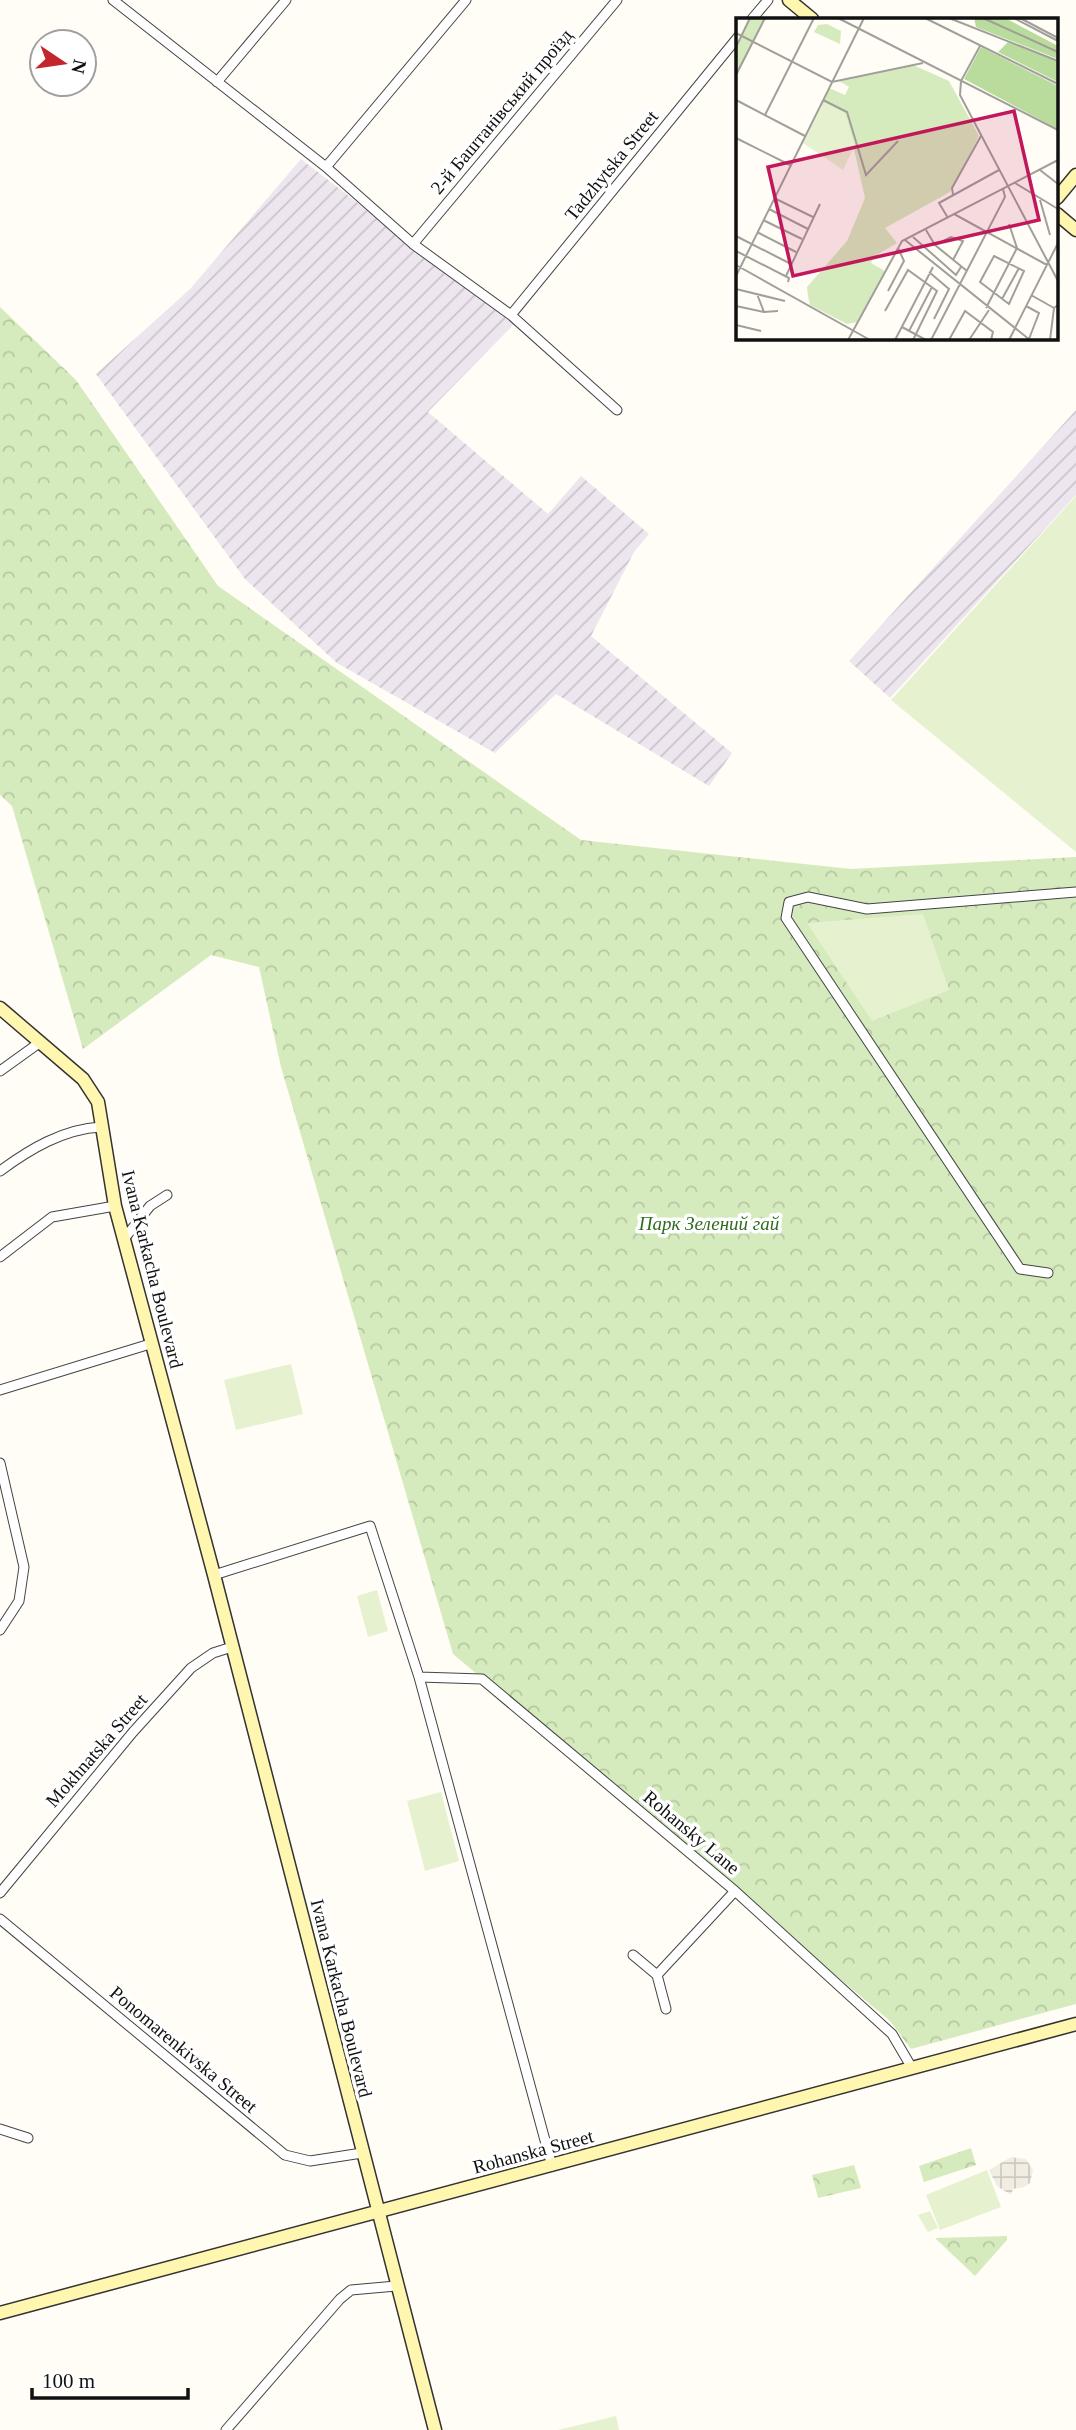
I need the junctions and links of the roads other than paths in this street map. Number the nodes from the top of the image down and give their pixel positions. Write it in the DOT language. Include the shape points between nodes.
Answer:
graph roads {
  1 [pos="286,0"];
  2 [pos="466,0"];
  3 [pos="617,0"];
  4 [pos="768,0"];
  5 [pos="789,0"];
  6 [pos="120,2"];
  7 [pos="753,18"];
  8 [pos="811,18"];
  9 [pos="736,39"];
  10 [pos="217,82"];
  11 [pos="326,167"];
  12 [pos="1076,175"];
  13 [pos="1058,197"];
  14 [pos="1058,215"];
  15 [pos="1076,230"];
  16 [pos="413,244"];
  17 [pos="511,315"];
  18 [pos="617,410"];
  19 [pos="1076,892"];
  20 [pos="0,1008"];
  21 [pos="39,1043"];
  22 [pos="0,1070"];
  23 [pos="100,1127"];
  24 [pos="0,1171"];
  25 [pos="167,1195"];
  26 [pos="115,1206"];
  27 [pos="124,1239"];
  28 [pos="0,1256"];
  29 [pos="1048,1273"];
  30 [pos="150,1344"];
  31 [pos="0,1390"];
  32 [pos="0,1463"];
  33 [pos="214,1575"];
  34 [pos="0,1630"];
  35 [pos="232,1647"];
  36 [pos="419,1676"];
  37 [pos="735,1891"];
  38 [pos="0,1893"];
  39 [pos="0,1919"];
  40 [pos="633,1955"];
  41 [pos="657,1975"];
  42 [pos="666,2009"];
  43 [pos="1076,2024"];
  44 [pos="912,2068"];
  45 [pos="0,2129"];
  46 [pos="28,2138"];
  47 [pos="362,2153"];
  48 [pos="552,2166"];
  49 [pos="379,2213"];
  50 [pos="396,2287"];
  51 [pos="0,2313"];
  52 [pos="226,2430"];
  53 [pos="435,2430"];
  1 -- 10 [label="street"];
  2 -- 11 [label="street"];
  3 -- 16 [label="street, 2-й Баштанівський проїзд"];
  4 -- 7 [label="street"];
  5 -- 8 [label="street"];
  6 -- 10 [label="street"];
  9 -- 17 [label="street, Tadzhytska Street"];
  10 -- 11 [label="street"];
  11 -- 16 [label="street"];
  12 -- 13 [label="street"];
  14 -- 15 [label="street"];
  16 -- 17 [label="street"];
  17 -- 18 [label="street"];
  19 -- 29 [label="street" via="867,909 808,897 789,902 786,918 1020,1269"];
  20 -- 21 [label="street, Ivana Karkacha Boulevard"];
  21 -- 22 [label="street"];
  21 -- 23 [label="street, Ivana Karkacha Boulevard" via="83,1079 94,1094"];
  23 -- 24 [label="street" via="41,1144"];
  23 -- 26 [label="street, Ivana Karkacha Boulevard"];
  25 -- 27 [label="street" via="150,1206"];
  26 -- 27 [label="street, Ivana Karkacha Boulevard"];
  26 -- 28 [label="street" via="52,1217"];
  27 -- 30 [label="street, Ivana Karkacha Boulevard"];
  30 -- 31 [label="street"];
  30 -- 33 [label="street, Ivana Karkacha Boulevard"];
  32 -- 34 [label="street" via="24,1567 19,1601"];
  33 -- 35 [label="street, Ivana Karkacha Boulevard"];
  33 -- 36 [label="street" via="370,1526"];
  35 -- 38 [label="street, Mokhnatska Street" via="191,1668"];
  35 -- 47 [label="street, Ivana Karkacha Boulevard"];
  36 -- 37 [label="street, Rohansky Lane" via="482,1679"];
  36 -- 48 [label="street"];
  37 -- 41 [label="street"];
  37 -- 44 [label="street, Rohansky Lane" via="892,2034"];
  39 -- 47 [label="street, Ponomarenkivska Street" via="285,2155 310,2161"];
  40 -- 41 [label="street"];
  41 -- 42 [label="street"];
  43 -- 44 [label="street, Rohanska Street"];
  44 -- 48 [label="street, Rohanska Street"];
  45 -- 46 [label="street"];
  47 -- 49 [label="street, Ivana Karkacha Boulevard"];
  48 -- 49 [label="street, Rohanska Street"];
  49 -- 50 [label="street, Ivana Karkacha Boulevard"];
  49 -- 51 [label="street, Rohanska Street"];
  50 -- 52 [label="street" via="351,2290 340,2299"];
  50 -- 53 [label="street, Ivana Karkacha Boulevard"];
}
